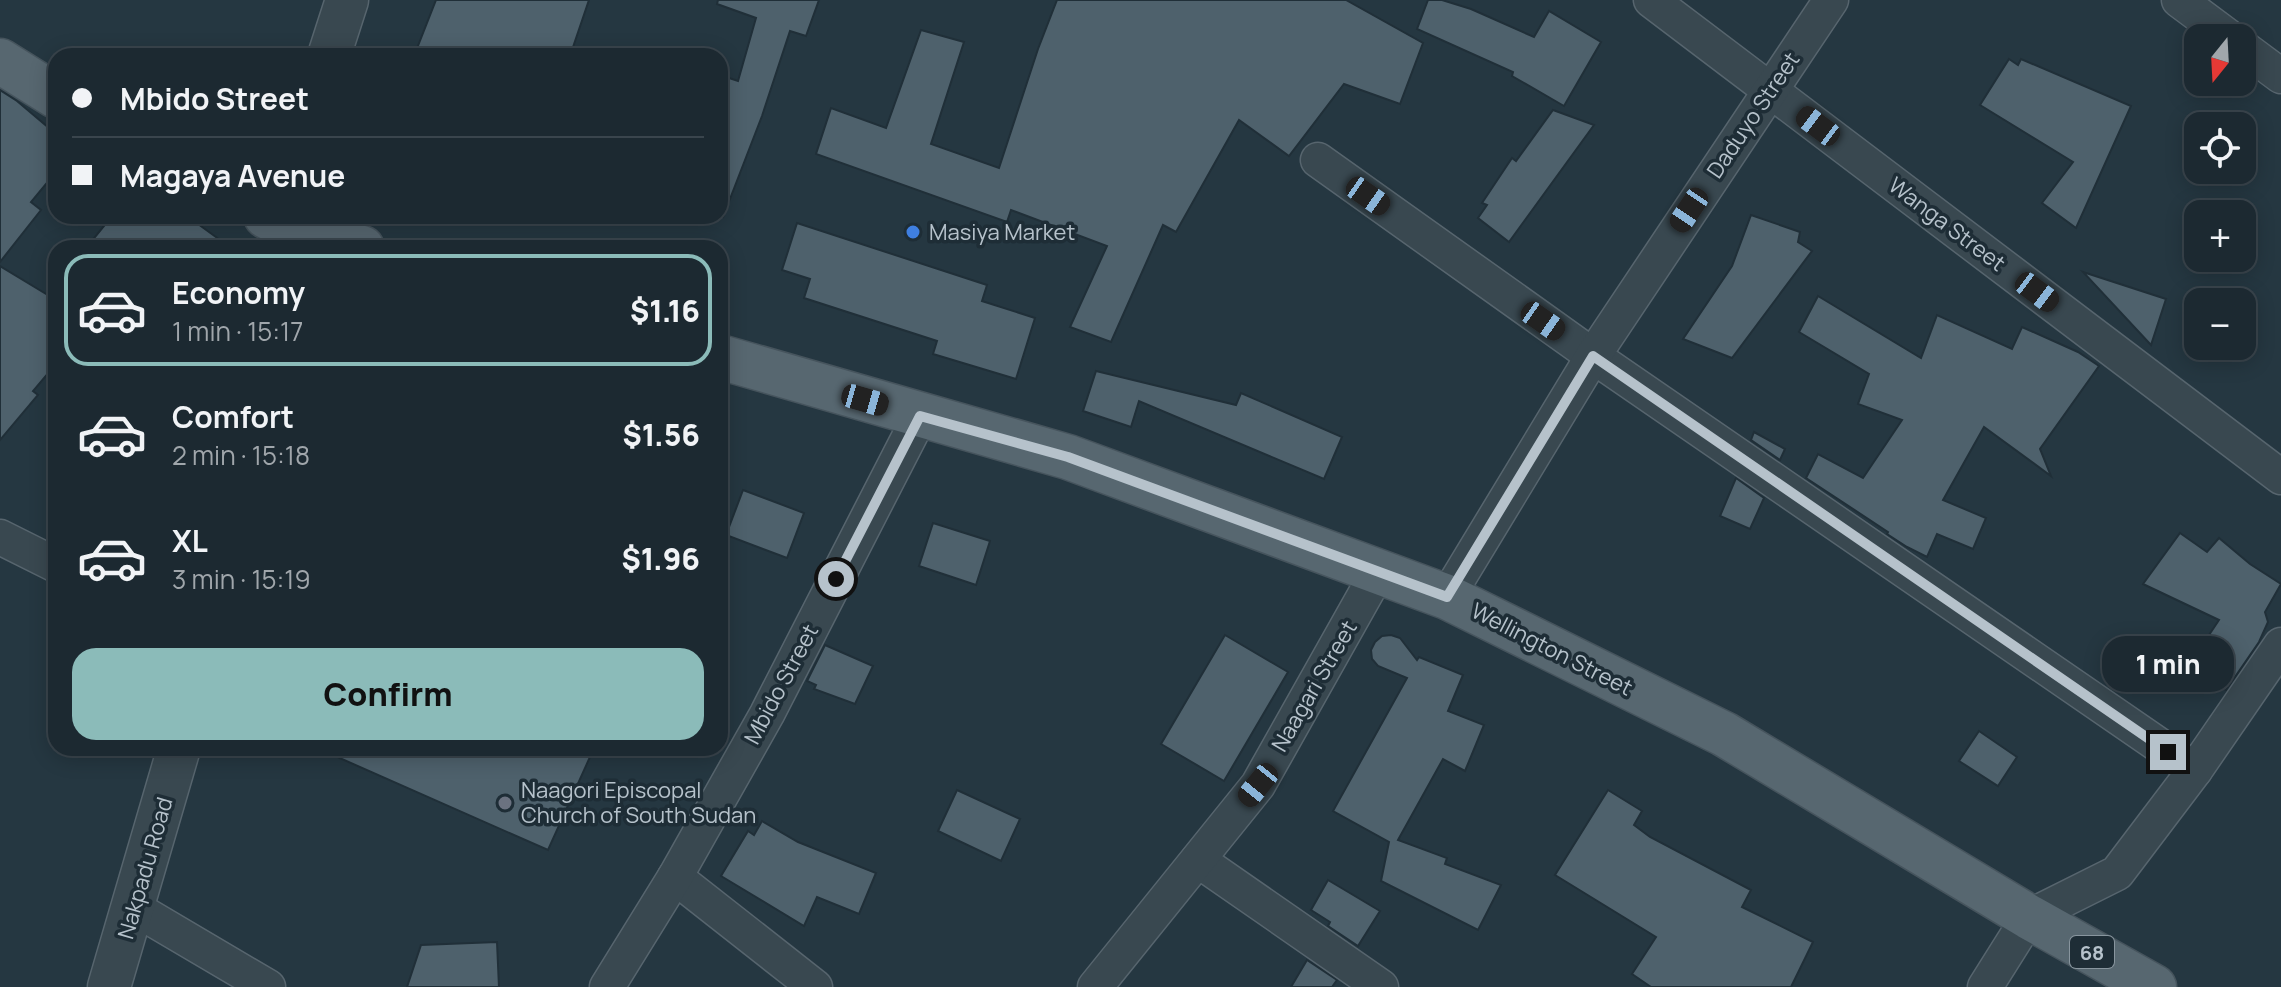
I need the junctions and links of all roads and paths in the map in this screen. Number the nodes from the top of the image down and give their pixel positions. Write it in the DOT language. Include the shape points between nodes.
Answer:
graph roads {
  1 [pos="347,0"];
  2 [pos="1651,0"];
  3 [pos="1831,0"];
  4 [pos="2179,0"];
  5 [pos="2211,24"];
  6 [pos="332,48"];
  7 [pos="2256,57"];
  8 [pos="0,61"];
  9 [pos="2281,76"];
  10 [pos="1769,89"];
  11 [pos="48,91"];
  12 [pos="1318,160"];
  13 [pos="290,224"];
  14 [pos="332,240"];
  15 [pos="1593,356"];
  16 [pos="728,359"];
  17 [pos="920,416"];
  18 [pos="2281,477"];
  19 [pos="0,537"];
  20 [pos="48,561"];
  21 [pos="1379,570"];
  22 [pos="1447,597"];
  23 [pos="2281,645"];
  24 [pos="177,756"];
  25 [pos="2195,770"];
  26 [pos="1198,860"];
  27 [pos="675,877"];
  28 [pos="134,908"];
  29 [pos="2029,917"];
  30 [pos="109,987"];
  31 [pos="268,987"];
  32 [pos="607,987"];
  33 [pos="815,987"];
  34 [pos="1095,987"];
  35 [pos="1381,987"];
  36 [pos="1985,987"];
  37 [pos="2154,987"];
  1 -- 6 [label="street"];
  2 -- 10 [label="street, Wanga Street"];
  3 -- 10 [label="street, Daduyo Street"];
  4 -- 5 [label="street"];
  7 -- 9 [label="street"];
  8 -- 11 [label="main road"];
  10 -- 15 [label="street, Daduyo Street"];
  10 -- 18 [label="street, Wanga Street"];
  12 -- 15 [label="street"];
  13 -- 14 [label="main road"];
  15 -- 22 [label="street, Daduyo Street"];
  15 -- 25 [label="street"];
  16 -- 17 [label="main road, Wellington Street / 68"];
  17 -- 21 [label="main road, Wellington Street / 68" via="1068,457"];
  17 -- 27 [label="street, Mbido Street" via="767,714"];
  19 -- 20 [label="street"];
  21 -- 22 [label="main road, Wellington Street / 68"];
  21 -- 26 [label="street, Naagari Street" via="1258,785"];
  22 -- 29 [label="main road, Wellington Street / 68" via="1724,734"];
  23 -- 25 [label="street"];
  24 -- 28 [label="street, Nakpadu Road"];
  25 -- 29 [label="street" via="2117,873"];
  26 -- 34 [label="street, Naagari Street"];
  26 -- 35 [label="street"];
  27 -- 32 [label="street, Mbido Street"];
  27 -- 33 [label="street"];
  28 -- 30 [label="street, Nakpadu Road"];
  28 -- 31 [label="street"];
  29 -- 36 [label="street"];
  29 -- 37 [label="main road, Wellington Street / 68"];
}
